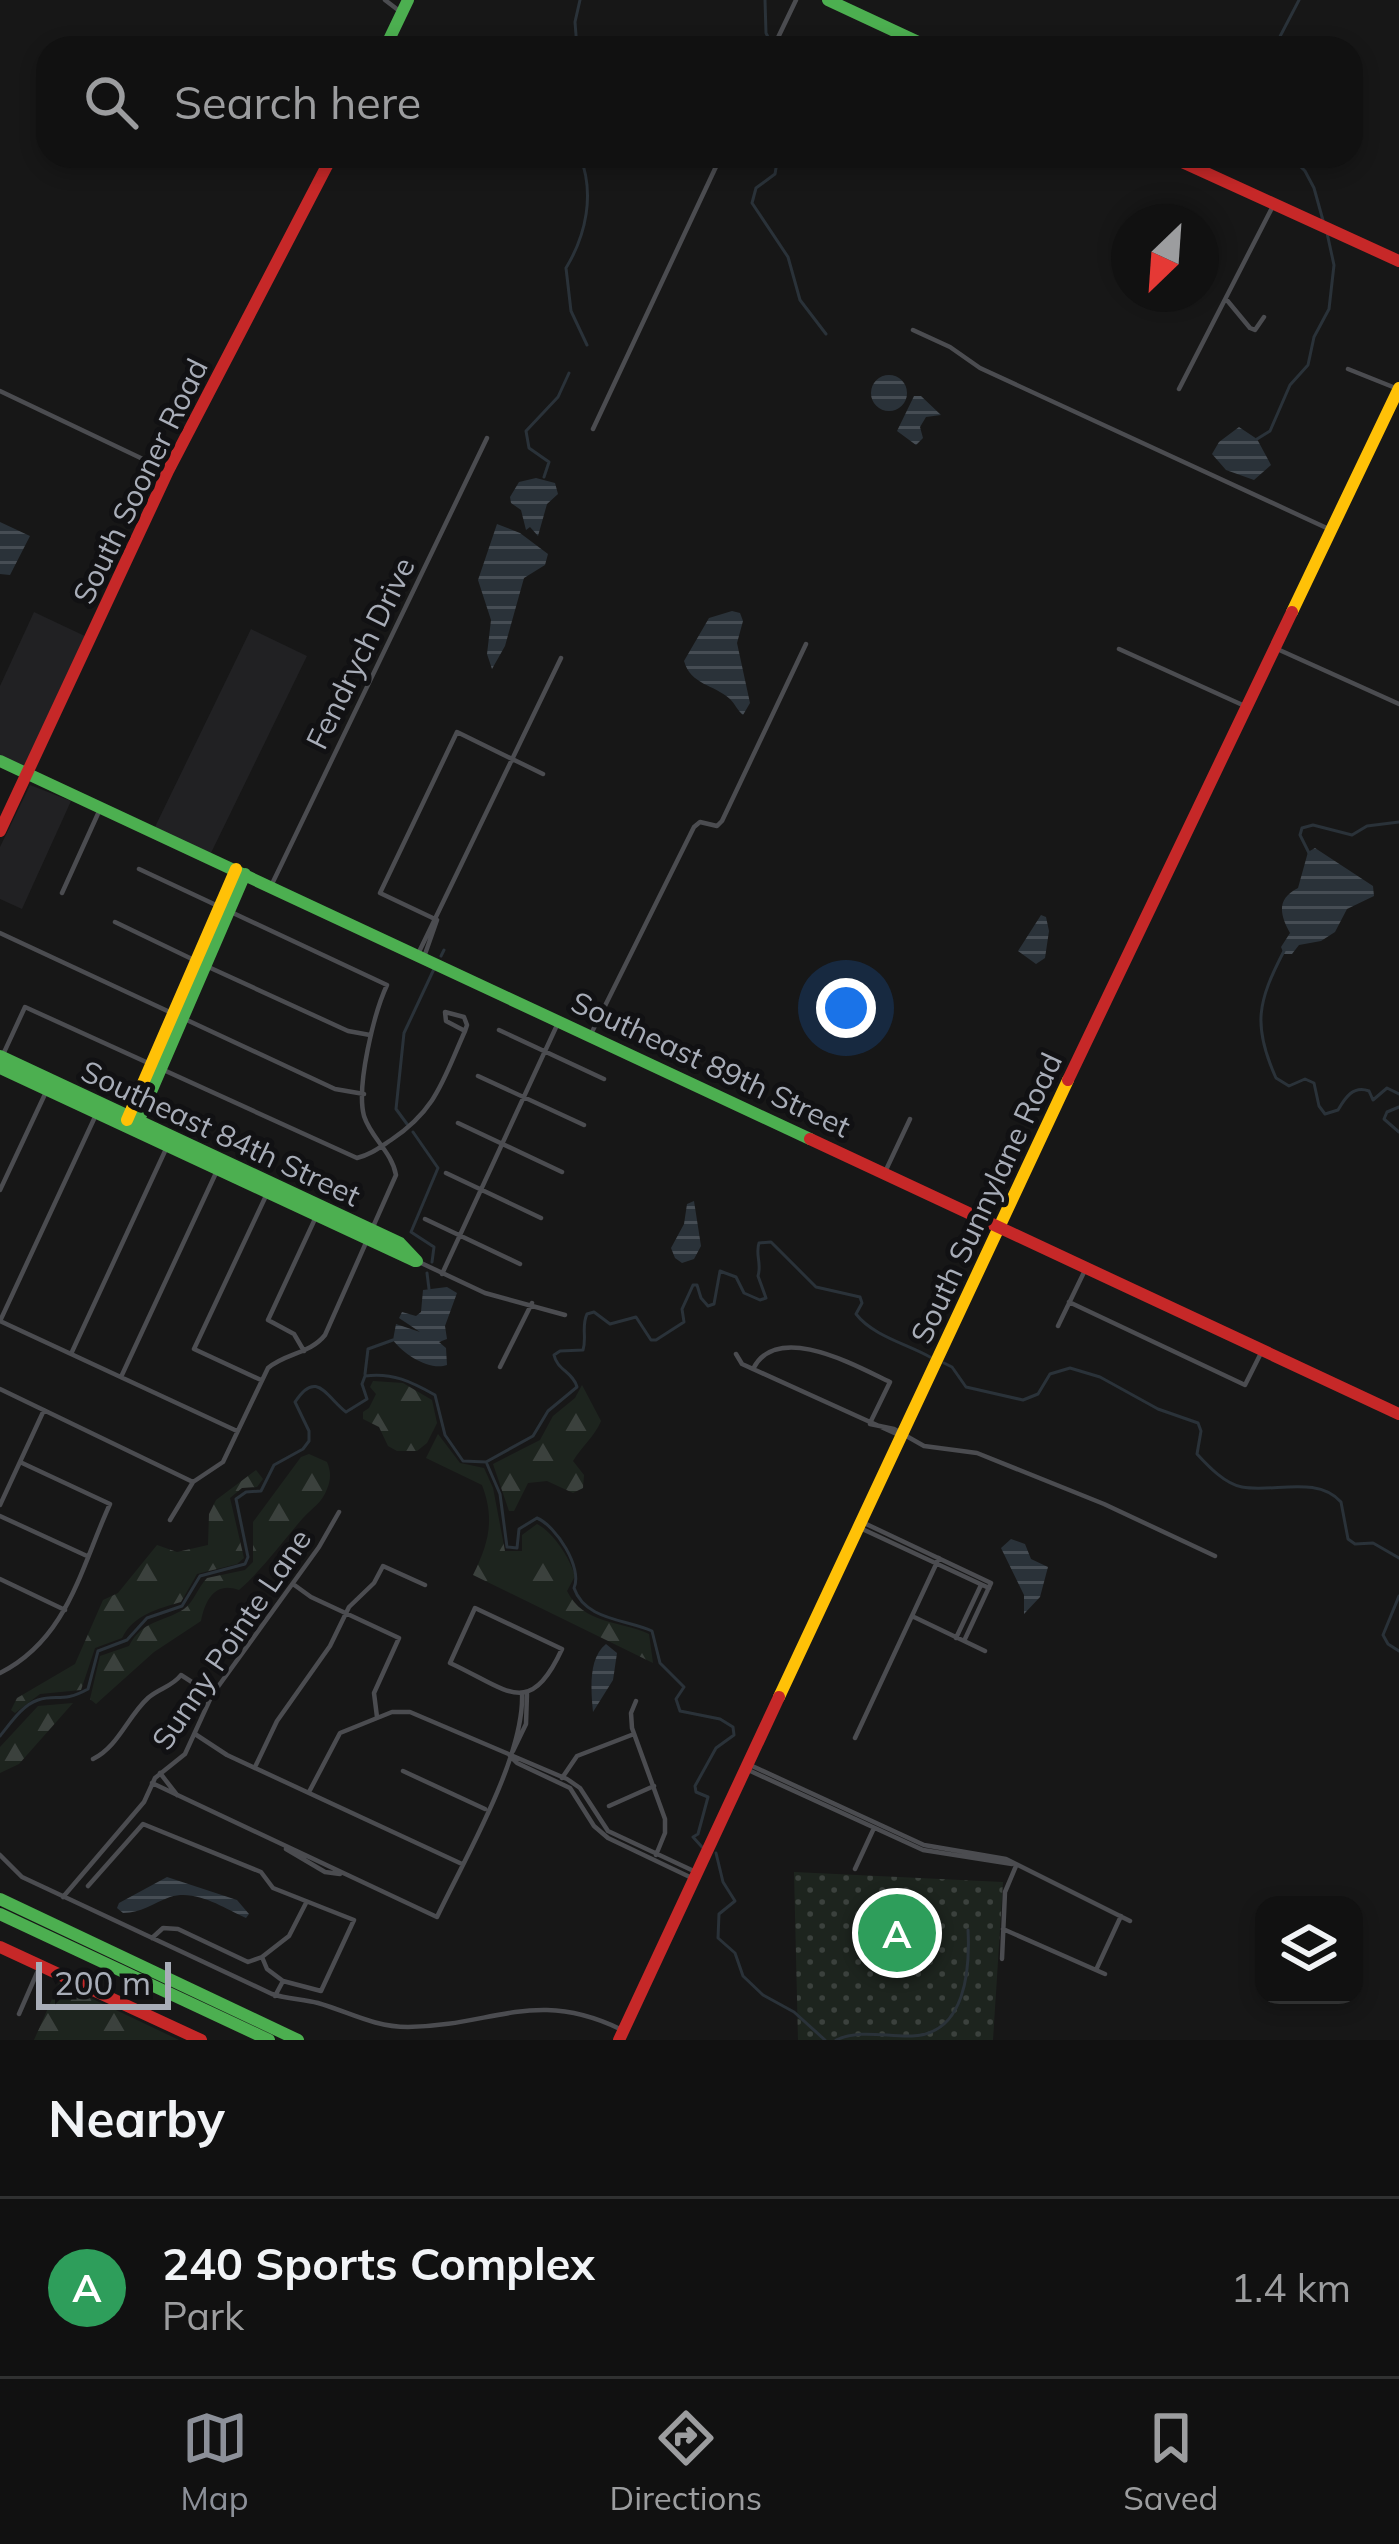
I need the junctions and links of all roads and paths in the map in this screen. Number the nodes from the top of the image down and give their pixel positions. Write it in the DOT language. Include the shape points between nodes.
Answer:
graph roads {
  1 [pos="385,0"];
  2 [pos="796,0"];
  3 [pos="828,0"];
  4 [pos="845,4"];
  5 [pos="405,6"];
  6 [pos="391,36"];
  7 [pos="779,36"];
  8 [pos="908,36"];
  9 [pos="326,168"];
  10 [pos="715,168"];
  11 [pos="1194,168"];
  12 [pos="1274,204"];
  13 [pos="1399,261"];
  14 [pos="1226,298"];
  15 [pos="1264,317"];
  16 [pos="914,330"];
  17 [pos="1348,369"];
  18 [pos="1178,389"];
  19 [pos="1399,389"];
  20 [pos="0,391"];
  21 [pos="593,429"];
  22 [pos="487,438"];
  23 [pos="168,471"];
  24 [pos="1331,530"];
  25 [pos="806,644"];
  26 [pos="1275,648"];
  27 [pos="1119,649"];
  28 [pos="561,658"];
  29 [pos="1399,704"];
  30 [pos="1247,707"];
  31 [pos="514,760"];
  32 [pos="0,761"];
  33 [pos="27,773"];
  34 [pos="543,774"];
  35 [pos="101,807"];
  36 [pos="0,831"];
  37 [pos="139,869"];
  38 [pos="240,872"];
  39 [pos="271,886"];
  40 [pos="62,893"];
  41 [pos="224,910"];
  42 [pos="437,920"];
  43 [pos="115,922"];
  44 [pos="0,933"];
  45 [pos="421,955"];
  46 [pos="201,963"];
  47 [pos="178,1016"];
  48 [pos="559,1020"];
  49 [pos="499,1030"];
  50 [pos="465,1031"];
  51 [pos="591,1034"];
  52 [pos="370,1035"];
  53 [pos="544,1052"];
  54 [pos="1,1060"];
  55 [pos="156,1068"];
  56 [pos="478,1076"];
  57 [pos="604,1079"];
  58 [pos="49,1085"];
  59 [pos="364,1094"];
  60 [pos="523,1098"];
  61 [pos="99,1109"];
  62 [pos="910,1119"];
  63 [pos="458,1123"];
  64 [pos="132,1124"];
  65 [pos="584,1125"];
  66 [pos="170,1142"];
  67 [pos="502,1144"];
  68 [pos="382,1146"];
  69 [pos="219,1165"];
  70 [pos="562,1172"];
  71 [pos="886,1172"];
  72 [pos="446,1173"];
  73 [pos="270,1188"];
  74 [pos="0,1190"];
  75 [pos="481,1190"];
  76 [pos="319,1211"];
  77 [pos="541,1218"];
  78 [pos="425,1219"];
  79 [pos="999,1226"];
  80 [pos="371,1235"];
  81 [pos="460,1235"];
  82 [pos="417,1262"];
  83 [pos="520,1264"];
  84 [pos="1087,1265"];
  85 [pos="442,1274"];
  86 [pos="1070,1302"];
  87 [pos="532,1303"];
  88 [pos="565,1315"];
  89 [pos="0,1321"];
  90 [pos="1058,1326"];
  91 [pos="1263,1349"];
  92 [pos="304,1351"];
  93 [pos="71,1354"];
  94 [pos="736,1354"];
  95 [pos="500,1367"];
  96 [pos="753,1369"];
  97 [pos="121,1377"];
  98 [pos="261,1380"];
  99 [pos="0,1389"];
  100 [pos="44,1410"];
  101 [pos="1399,1414"];
  102 [pos="870,1424"];
  103 [pos="237,1431"];
  104 [pos="901,1436"];
  105 [pos="20,1462"];
  106 [pos="193,1482"];
  107 [pos="0,1505"];
  108 [pos="339,1512"];
  109 [pos="0,1516"];
  110 [pos="170,1520"];
  111 [pos="860,1524"];
  112 [pos="88,1556"];
  113 [pos="1215,1556"];
  114 [pos="938,1561"];
  115 [pos="0,1579"];
  116 [pos="293,1584"];
  117 [pos="424,1585"];
  118 [pos="65,1610"];
  119 [pos="346,1613"];
  120 [pos="911,1616"];
  121 [pos="960,1639"];
  122 [pos="985,1651"];
  123 [pos="0,1673"];
  124 [pos="524,1693"];
  125 [pos="212,1695"];
  126 [pos="636,1701"];
  127 [pos="377,1717"];
  128 [pos="196,1734"];
  129 [pos="634,1734"];
  130 [pos="855,1738"];
  131 [pos="510,1756"];
  132 [pos="93,1759"];
  133 [pos="747,1766"];
  134 [pos="255,1768"];
  135 [pos="403,1771"];
  136 [pos="160,1773"];
  137 [pos="561,1780"];
  138 [pos="152,1783"];
  139 [pos="165,1785"];
  140 [pos="653,1786"];
  141 [pos="308,1792"];
  142 [pos="609,1806"];
  143 [pos="487,1810"];
  144 [pos="875,1826"];
  145 [pos="0,1855"];
  146 [pos="655,1857"];
  147 [pos="462,1864"];
  148 [pos="1014,1865"];
  149 [pos="855,1869"];
  150 [pos="696,1876"];
  151 [pos="88,1886"];
  152 [pos="63,1897"];
  153 [pos="0,1899"];
  154 [pos="306,1903"];
  155 [pos="0,1914"];
  156 [pos="1121,1916"];
  157 [pos="1130,1921"];
  158 [pos="1004,1929"];
  159 [pos="152,1938"];
  160 [pos="0,1947"];
  161 [pos="262,1957"];
  162 [pos="1001,1959"];
  163 [pos="40,1966"];
  164 [pos="1096,1970"];
  165 [pos="1105,1974"];
  166 [pos="283,1981"];
  167 [pos="275,1996"];
  168 [pos="19,2014"];
  169 [pos="622,2037"];
  170 [pos="266,2039"];
  171 [pos="202,2040"];
  172 [pos="298,2040"];
  1 -- 5 [label="street"];
  2 -- 7 [label="street"];
  3 -- 4 [label="main road"];
  4 -- 8 [label="main road"];
  5 -- 6 [label="main road"];
  9 -- 23 [label="main road, South Sooner Road"];
  10 -- 21 [label="street"];
  11 -- 12 [label="main road"];
  12 -- 13 [label="main road"];
  12 -- 14 [label="street"];
  14 -- 15 [label="street" via="1250,328"];
  14 -- 18 [label="street"];
  16 -- 24 [label="street"];
  17 -- 19 [label="street"];
  19 -- 24 [label="main road, South Sunnylane Road"];
  20 -- 23 [label="street"];
  22 -- 39 [label="street, Fendrych Drive"];
  23 -- 33 [label="main road, South Sooner Road"];
  24 -- 26 [label="main road, South Sunnylane Road"];
  25 -- 51 [label="street" via="722,821 694,826"];
  26 -- 29 [label="street"];
  26 -- 30 [label="main road, South Sunnylane Road"];
  27 -- 30 [label="street"];
  28 -- 31 [label="street"];
  30 -- 79 [label="main road, South Sunnylane Road"];
  31 -- 34 [label="street"];
  31 -- 42 [label="street"];
  31 -- 42 [label="street" via="457,732 380,893"];
  32 -- 33 [label="main road, Southeast 89th Street"];
  33 -- 35 [label="main road, Southeast 89th Street"];
  33 -- 36 [label="main road, South Sooner Road"];
  35 -- 38 [label="main road, Southeast 89th Street"];
  35 -- 40 [label="street"];
  37 -- 41 [label="street"];
  38 -- 39 [label="main road, Southeast 89th Street"];
  38 -- 41 [label="main road"];
  39 -- 45 [label="main road, Southeast 89th Street"];
  41 -- 46 [label="main road"];
  41 -- 52 [label="street" via="387,986"];
  42 -- 45 [label="street"];
  43 -- 46 [label="street"];
  44 -- 47 [label="street"];
  45 -- 48 [label="main road, Southeast 89th Street"];
  46 -- 47 [label="main road"];
  46 -- 52 [label="street"];
  47 -- 55 [label="main road"];
  47 -- 59 [label="street" via="339,1091"];
  48 -- 51 [label="main road, Southeast 89th Street"];
  48 -- 53 [label="street"];
  49 -- 53 [label="street"];
  50 -- 68 [label="street" via="426,1113"];
  51 -- 71 [label="main road, Southeast 89th Street"];
  52 -- 59 [label="street"];
  53 -- 57 [label="street"];
  53 -- 60 [label="street"];
  54 -- 55 [label="street" via="25,1006"];
  54 -- 58 [label="main road, Southeast 84th Street"];
  55 -- 64 [label="main road"];
  55 -- 68 [label="street" via="349,1157"];
  56 -- 60 [label="street"];
  58 -- 61 [label="main road, Southeast 84th Street"];
  58 -- 74 [label="street"];
  59 -- 68 [label="street" via="364,1116"];
  60 -- 65 [label="street"];
  60 -- 67 [label="street"];
  61 -- 64 [label="main road, Southeast 84th Street"];
  61 -- 89 [label="street"];
  62 -- 71 [label="street"];
  63 -- 67 [label="street"];
  64 -- 66 [label="main road, Southeast 84th Street"];
  66 -- 69 [label="main road, Southeast 84th Street"];
  66 -- 93 [label="street"];
  67 -- 70 [label="street"];
  67 -- 75 [label="street"];
  68 -- 80 [label="street" via="396,1179"];
  69 -- 73 [label="main road, Southeast 84th Street"];
  69 -- 97 [label="street"];
  71 -- 79 [label="main road, Southeast 89th Street"];
  72 -- 75 [label="street"];
  73 -- 76 [label="main road, Southeast 84th Street"];
  73 -- 98 [label="street" via="194,1349"];
  75 -- 77 [label="street"];
  75 -- 81 [label="street"];
  76 -- 80 [label="main road, Southeast 84th Street"];
  76 -- 92 [label="street" via="268,1320 290,1331"];
  78 -- 81 [label="street"];
  79 -- 84 [label="main road, Southeast 89th Street"];
  79 -- 104 [label="main road, South Sunnylane Road"];
  80 -- 82 [label="main road, Southeast 84th Street" via="400,1243"];
  80 -- 92 [label="street" via="325,1335"];
  81 -- 83 [label="street"];
  81 -- 85 [label="street"];
  82 -- 85 [label="street, Southeast 84th Street"];
  84 -- 86 [label="street"];
  84 -- 91 [label="main road, Southeast 89th Street"];
  85 -- 87 [label="street, Southeast 84th Street"];
  86 -- 90 [label="street"];
  86 -- 91 [label="street" via="1245,1385"];
  87 -- 88 [label="street, Southeast 84th Street"];
  87 -- 95 [label="street"];
  89 -- 93 [label="street"];
  91 -- 101 [label="main road, Southeast 89th Street"];
  92 -- 98 [label="street" via="274,1362"];
  93 -- 97 [label="street"];
  94 -- 96 [label="street"];
  96 -- 102 [label="street"];
  96 -- 102 [label="street" via="769,1351 814,1350 890,1382"];
  97 -- 103 [label="street"];
  98 -- 103 [label="street"];
  99 -- 100 [label="street"];
  100 -- 105 [label="street"];
  100 -- 106 [label="street"];
  102 -- 104 [label="street"];
  103 -- 106 [label="street" via="220,1465"];
  104 -- 111 [label="main road, South Sunnylane Road"];
  104 -- 113 [label="street" via="977,1453"];
  105 -- 107 [label="street"];
  105 -- 112 [label="street" via="110,1504"];
  106 -- 110 [label="street"];
  108 -- 116 [label="street, Sunny Pointe Lane"];
  109 -- 112 [label="street"];
  111 -- 114 [label="street"];
  111 -- 133 [label="main road, South Sunnylane Road"];
  112 -- 118 [label="street"];
  114 -- 120 [label="street"];
  114 -- 121 [label="street" via="986,1584"];
  115 -- 118 [label="street"];
  116 -- 119 [label="street"];
  116 -- 125 [label="street, Sunny Pointe Lane"];
  117 -- 119 [label="street" via="383,1566"];
  118 -- 123 [label="street" via="33,1653"];
  119 -- 127 [label="street" via="399,1638 373,1697"];
  119 -- 134 [label="street"];
  120 -- 121 [label="street"];
  120 -- 130 [label="street"];
  121 -- 122 [label="street"];
  124 -- 124 [label="street" via="546,1682 562,1648 475,1608 450,1663"];
  124 -- 131 [label="street"];
  125 -- 128 [label="street, Sunny Pointe Lane"];
  125 -- 132 [label="street" via="181,1675 148,1697"];
  126 -- 129 [label="street"];
  127 -- 131 [label="street" via="416,1713"];
  127 -- 141 [label="street" via="337,1735"];
  128 -- 134 [label="street"];
  128 -- 136 [label="street, Sunny Pointe Lane"];
  129 -- 137 [label="street" via="577,1756"];
  129 -- 140 [label="street"];
  131 -- 137 [label="street"];
  131 -- 143 [label="street"];
  133 -- 144 [label="street"];
  133 -- 150 [label="main road, South Sunnylane Road"];
  134 -- 141 [label="street"];
  135 -- 143 [label="street"];
  136 -- 138 [label="street, Sunny Pointe Lane"];
  136 -- 139 [label="street"];
  137 -- 146 [label="street" via="580,1788 604,1828"];
  138 -- 139 [label="street"];
  138 -- 152 [label="street, Sunny Pointe Lane"];
  139 -- 147 [label="street" via="310,1865 437,1917"];
  140 -- 142 [label="street"];
  140 -- 146 [label="street" via="665,1823"];
  141 -- 147 [label="street"];
  143 -- 147 [label="street"];
  144 -- 148 [label="street" via="913,1843"];
  144 -- 149 [label="street"];
  145 -- 152 [label="street" via="22,1877"];
  146 -- 150 [label="street"];
  148 -- 156 [label="street"];
  148 -- 158 [label="street"];
  150 -- 169 [label="main road, South Sunnylane Road"];
  151 -- 154 [label="street" via="142,1824 261,1872 273,1888"];
  152 -- 159 [label="street"];
  153 -- 172 [label="main road"];
  154 -- 161 [label="street" via="289,1936"];
  154 -- 166 [label="street" via="354,1920 321,1991"];
  155 -- 170 [label="main road"];
  156 -- 157 [label="street"];
  156 -- 164 [label="street"];
  158 -- 162 [label="street"];
  158 -- 164 [label="street"];
  159 -- 161 [label="street" via="178,1929 248,1962"];
  159 -- 167 [label="street"];
  160 -- 163 [label="main road"];
  161 -- 166 [label="street"];
  163 -- 168 [label="street"];
  163 -- 171 [label="main road"];
  164 -- 165 [label="street"];
  166 -- 167 [label="street"];
  167 -- 169 [label="street" via="385,2026 550,2008 587,2014"];
}
